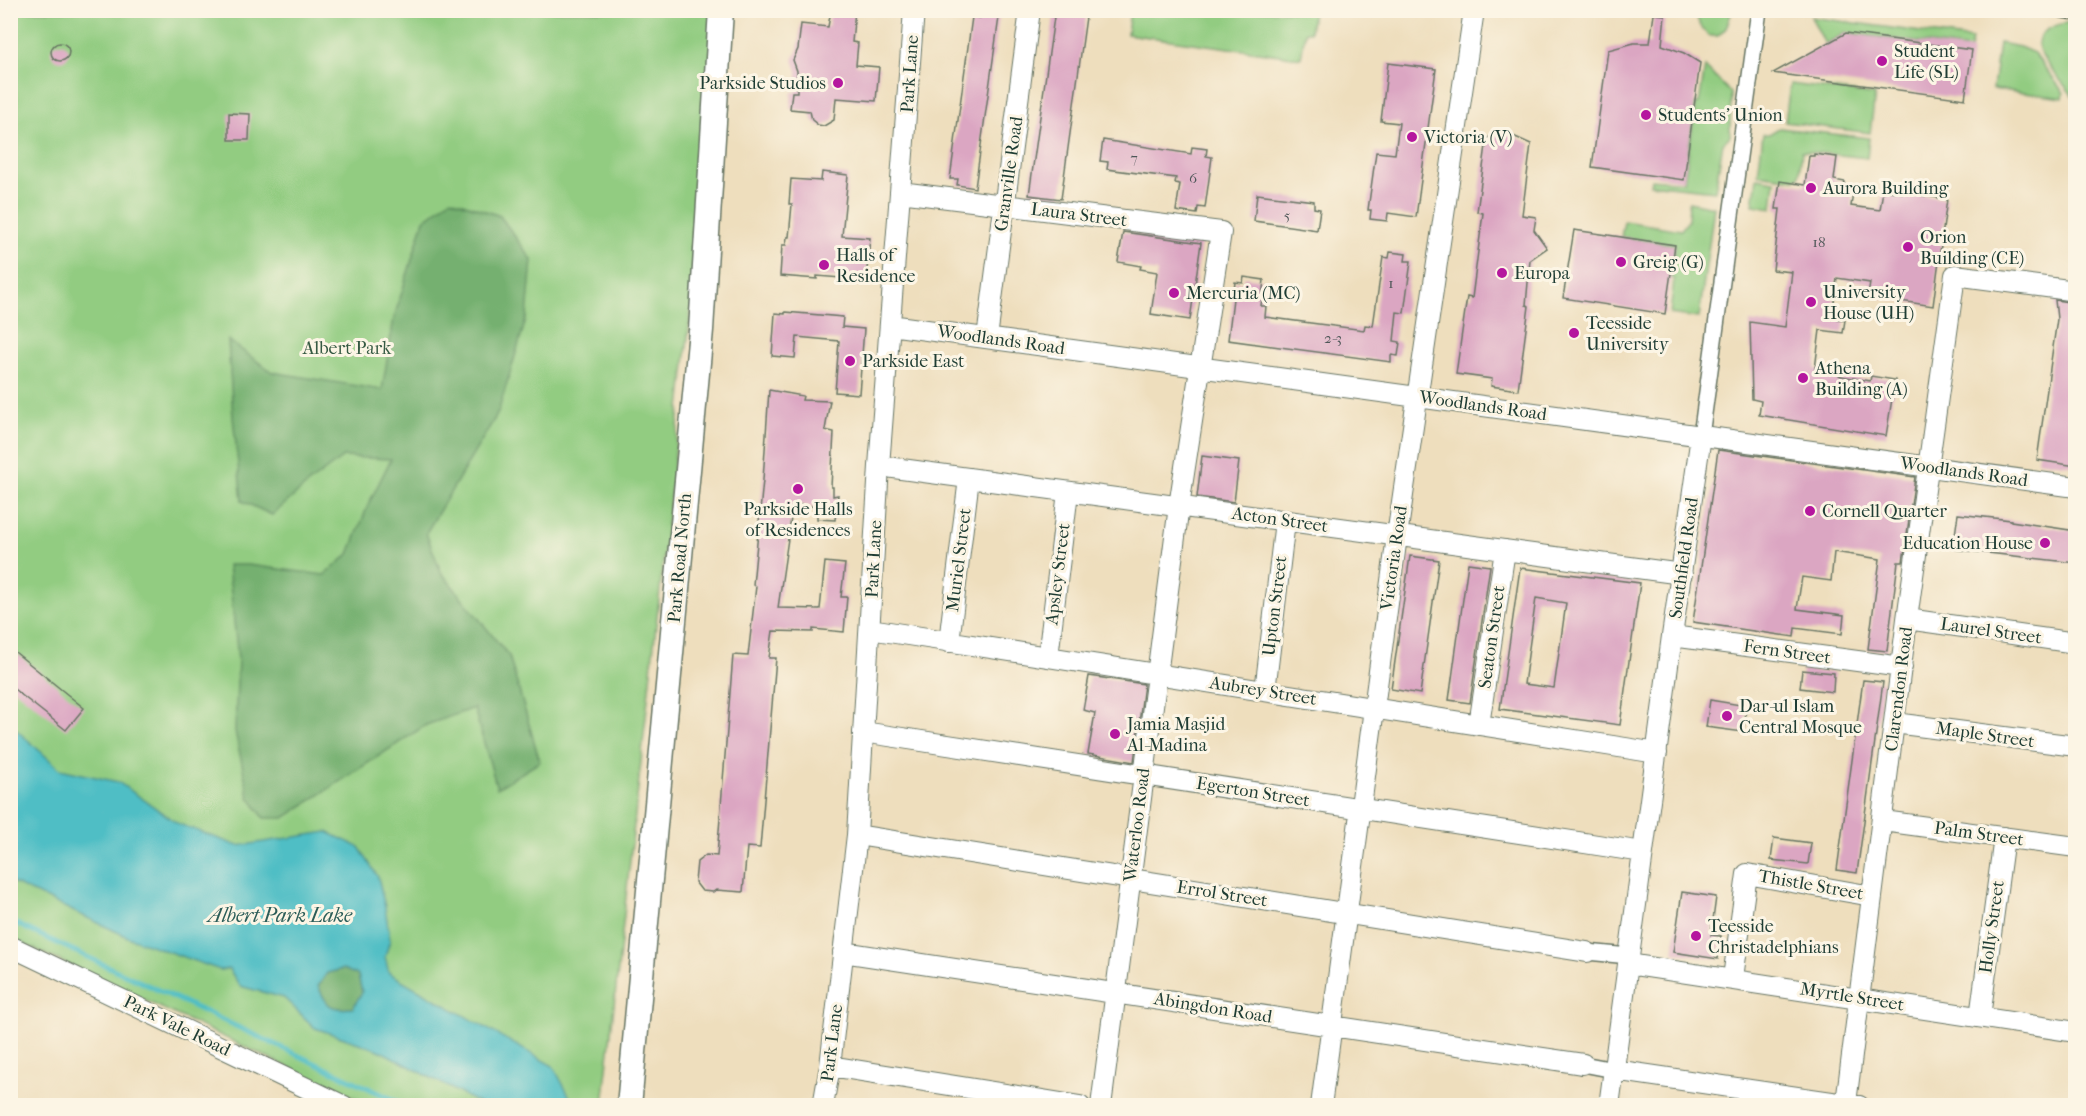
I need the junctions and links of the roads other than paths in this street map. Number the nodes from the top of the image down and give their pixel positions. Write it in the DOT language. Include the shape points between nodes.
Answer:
graph roads {
  1 [pos="721,10"];
  2 [pos="914,10"];
  3 [pos="1030,10"];
  4 [pos="1474,10"];
  5 [pos="1759,10"];
  6 [pos="2063,10"];
  7 [pos="2076,12"];
  8 [pos="900,192"];
  9 [pos="1004,205"];
  10 [pos="1221,232"];
  11 [pos="2076,291"];
  12 [pos="890,325"];
  13 [pos="987,338"];
  14 [pos="1199,367"];
  15 [pos="1417,397"];
  16 [pos="1701,436"];
  17 [pos="879,466"];
  18 [pos="1928,467"];
  19 [pos="969,478"];
  20 [pos="2076,487"];
  21 [pos="1068,492"];
  22 [pos="1179,506"];
  23 [pos="1286,521"];
  24 [pos="1397,536"];
  25 [pos="1505,550"];
  26 [pos="1682,574"];
  27 [pos="1907,619"];
  28 [pos="870,629"];
  29 [pos="1672,636"];
  30 [pos="949,642"];
  31 [pos="2076,643"];
  32 [pos="1048,657"];
  33 [pos="1902,667"];
  34 [pos="1157,674"];
  35 [pos="1265,691"];
  36 [pos="1374,708"];
  37 [pos="1894,723"];
  38 [pos="1479,725"];
  39 [pos="863,732"];
  40 [pos="2076,747"];
  41 [pos="1657,753"];
  42 [pos="1144,775"];
  43 [pos="1361,808"];
  44 [pos="1883,821"];
  45 [pos="857,835"];
  46 [pos="2004,837"];
  47 [pos="2076,847"];
  48 [pos="1643,852"];
  49 [pos="1130,879"];
  50 [pos="1872,896"];
  51 [pos="1347,914"];
  52 [pos="10,946"];
  53 [pos="843,952"];
  54 [pos="1587,952"];
  55 [pos="1628,960"];
  56 [pos="1733,978"];
  57 [pos="1116,993"];
  58 [pos="1860,999"];
  59 [pos="1980,1017"];
  60 [pos="1332,1026"];
  61 [pos="2076,1032"];
  62 [pos="1583,1064"];
  63 [pos="830,1066"];
  64 [pos="1614,1070"];
  65 [pos="1852,1104"];
  66 [pos="344,1106"];
  67 [pos="629,1106"];
  68 [pos="823,1106"];
  69 [pos="1080,1106"];
  70 [pos="1101,1106"];
  71 [pos="1321,1106"];
  72 [pos="1609,1106"];
  1 -- 67 [label="street, Park Road North" via="701,330"];
  2 -- 8 [label="street, Park Lane"];
  3 -- 9 [label="street, Granville Road"];
  4 -- 15 [label="street, Victoria Road"];
  5 -- 16 [label="street, Southfield Road"];
  6 -- 7 [label="street"];
  8 -- 9 [label="street, Laura Street"];
  8 -- 12 [label="street, Park Lane"];
  9 -- 10 [label="street, Laura Street"];
  9 -- 13 [label="street, Granville Road"];
  10 -- 14 [label="street, Waterloo Road"];
  11 -- 18 [label="street, Clarendon Road" via="1955,275"];
  12 -- 13 [label="street, Woodlands Road"];
  12 -- 17 [label="street, Park Lane"];
  13 -- 14 [label="street, Woodlands Road"];
  14 -- 15 [label="street, Woodlands Road"];
  14 -- 22 [label="street, Waterloo Road"];
  15 -- 16 [label="street, Woodlands Road"];
  15 -- 24 [label="street, Victoria Road"];
  16 -- 18 [label="street, Woodlands Road"];
  16 -- 26 [label="street, Southfield Road"];
  17 -- 19 [label="street, Acton Street"];
  17 -- 28 [label="street, Park Lane"];
  18 -- 20 [label="street, Woodlands Road"];
  18 -- 27 [label="street, Clarendon Road"];
  19 -- 21 [label="street, Acton Street"];
  19 -- 30 [label="street, Muriel Street"];
  21 -- 22 [label="street, Acton Street"];
  21 -- 32 [label="street, Apsley Street"];
  22 -- 23 [label="street, Acton Street"];
  22 -- 34 [label="street, Waterloo Road"];
  23 -- 24 [label="street, Acton Street"];
  23 -- 35 [label="street, Upton Street"];
  24 -- 25 [label="street, Acton Street"];
  24 -- 36 [label="street, Victoria Road"];
  25 -- 26 [label="street, Acton Street"];
  25 -- 38 [label="street, Seaton Street"];
  26 -- 29 [label="street, Southfield Road"];
  27 -- 31 [label="street, Laurel Street"];
  27 -- 33 [label="street, Clarendon Road"];
  28 -- 30 [label="street, Aubrey Street"];
  28 -- 39 [label="street, Park Lane"];
  29 -- 33 [label="street, Fern Street"];
  29 -- 41 [label="street, Southfield Road"];
  30 -- 32 [label="street, Aubrey Street"];
  32 -- 34 [label="street, Aubrey Street"];
  33 -- 37 [label="street, Clarendon Road"];
  34 -- 35 [label="street, Aubrey Street"];
  34 -- 42 [label="street, Waterloo Road"];
  35 -- 36 [label="street, Aubrey Street"];
  36 -- 38 [label="street, Aubrey Street"];
  36 -- 43 [label="street, Victoria Road"];
  37 -- 40 [label="street, Maple Street"];
  37 -- 44 [label="street, Clarendon Road"];
  38 -- 41 [label="street, Aubrey Street"];
  39 -- 42 [label="street, Egerton Street"];
  39 -- 45 [label="street, Park Lane"];
  41 -- 48 [label="street, Southfield Road"];
  42 -- 43 [label="street, Egerton Street"];
  42 -- 49 [label="street, Waterloo Road"];
  43 -- 48 [label="street, Egerton Street"];
  43 -- 51 [label="street, Victoria Road"];
  44 -- 46 [label="street, Palm Street"];
  44 -- 50 [label="street, Clarendon Road"];
  45 -- 49 [label="street, Errol Street"];
  45 -- 53 [label="street, Park Lane"];
  46 -- 47 [label="street, Palm Street"];
  46 -- 59 [label="street, Holly Street"];
  48 -- 55 [label="street, Southfield Road"];
  49 -- 51 [label="street, Errol Street"];
  49 -- 57 [label="street, Waterloo Road"];
  50 -- 56 [label="street, Thistle Street" via="1747,874"];
  50 -- 58 [label="street, Clarendon Road"];
  51 -- 54 [label="street, Errol Street"];
  51 -- 60 [label="street, Victoria Road"];
  52 -- 66 [label="street, Park Vale Road"];
  53 -- 57 [label="street, Abingdon Road"];
  53 -- 63 [label="street, Park Lane"];
  54 -- 55 [label="street"];
  55 -- 56 [label="street, Myrtle Street"];
  55 -- 64 [label="street, Southfield Road"];
  56 -- 58 [label="street, Myrtle Street"];
  57 -- 60 [label="street, Abingdon Road"];
  57 -- 70 [label="street, Waterloo Road"];
  58 -- 59 [label="street, Myrtle Street"];
  58 -- 65 [label="street, Clarendon Road"];
  59 -- 61 [label="street, Myrtle Street"];
  60 -- 62 [label="street, Abingdon Road"];
  60 -- 71 [label="street, Victoria Road"];
  62 -- 64 [label="street"];
  63 -- 68 [label="street, Park Lane"];
  63 -- 69 [label="street"];
  64 -- 65 [label="street"];
  64 -- 72 [label="street, Southfield Road"];
}
